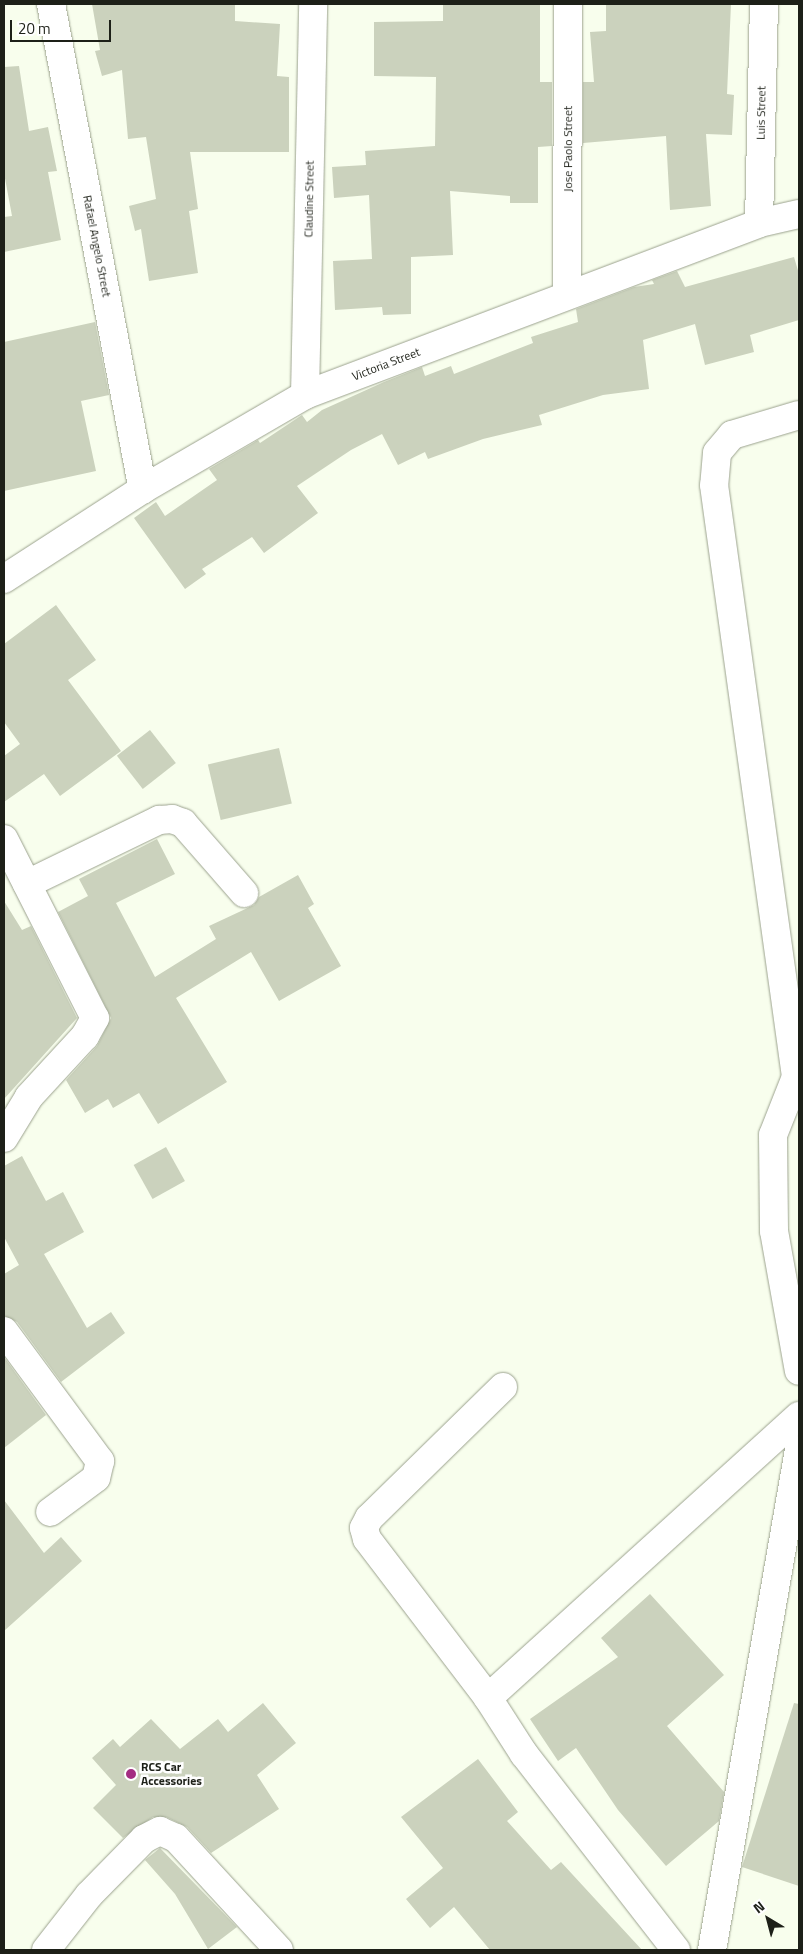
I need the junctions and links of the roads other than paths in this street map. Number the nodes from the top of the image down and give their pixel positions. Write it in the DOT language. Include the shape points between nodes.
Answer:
graph roads {
  1 [pos="51,4"];
  2 [pos="313,4"];
  3 [pos="568,4"];
  4 [pos="764,4"];
  5 [pos="799,214"];
  6 [pos="759,223"];
  7 [pos="567,295"];
  8 [pos="305,395"];
  9 [pos="799,415"];
  10 [pos="143,488"];
  11 [pos="4,579"];
  12 [pos="4,838"];
  13 [pos="28,884"];
  14 [pos="244,893"];
  15 [pos="4,1138"];
  16 [pos="4,1331"];
  17 [pos="799,1371"];
  18 [pos="503,1387"];
  19 [pos="799,1416"];
  20 [pos="799,1450"];
  21 [pos="50,1512"];
  22 [pos="488,1698"];
  23 [pos="46,1950"];
  24 [pos="279,1950"];
  25 [pos="676,1950"];
  26 [pos="712,1950"];
  1 -- 10 [label="street, Rafael Angelo Street"];
  2 -- 8 [label="street, Claudine Street"];
  3 -- 7 [label="street, Jose Paolo Street"];
  4 -- 6 [label="street, Luis Street"];
  5 -- 6 [label="street, Victoria Street"];
  6 -- 7 [label="street, Victoria Street"];
  7 -- 8 [label="street, Victoria Street"];
  8 -- 10 [label="street, Victoria Street"];
  9 -- 17 [label="street" via="732,434 717,453 714,485 796,1077 773,1135 774,1231"];
  10 -- 11 [label="street, Victoria Street"];
  12 -- 13 [label="street"];
  13 -- 14 [label="street" via="160,820 172,819 183,823"];
  13 -- 15 [label="street" via="95,1018 85,1036 17,1112"];
  16 -- 21 [label="street" via="100,1461 96,1478"];
  18 -- 22 [label="street" via="369,1518 364,1528 367,1539"];
  19 -- 22 [label="street"];
  20 -- 26 [label="street"];
  22 -- 25 [label="street" via="524,1754"];
  23 -- 24 [label="street" via="89,1895 144,1838 160,1831 176,1838"];
}
